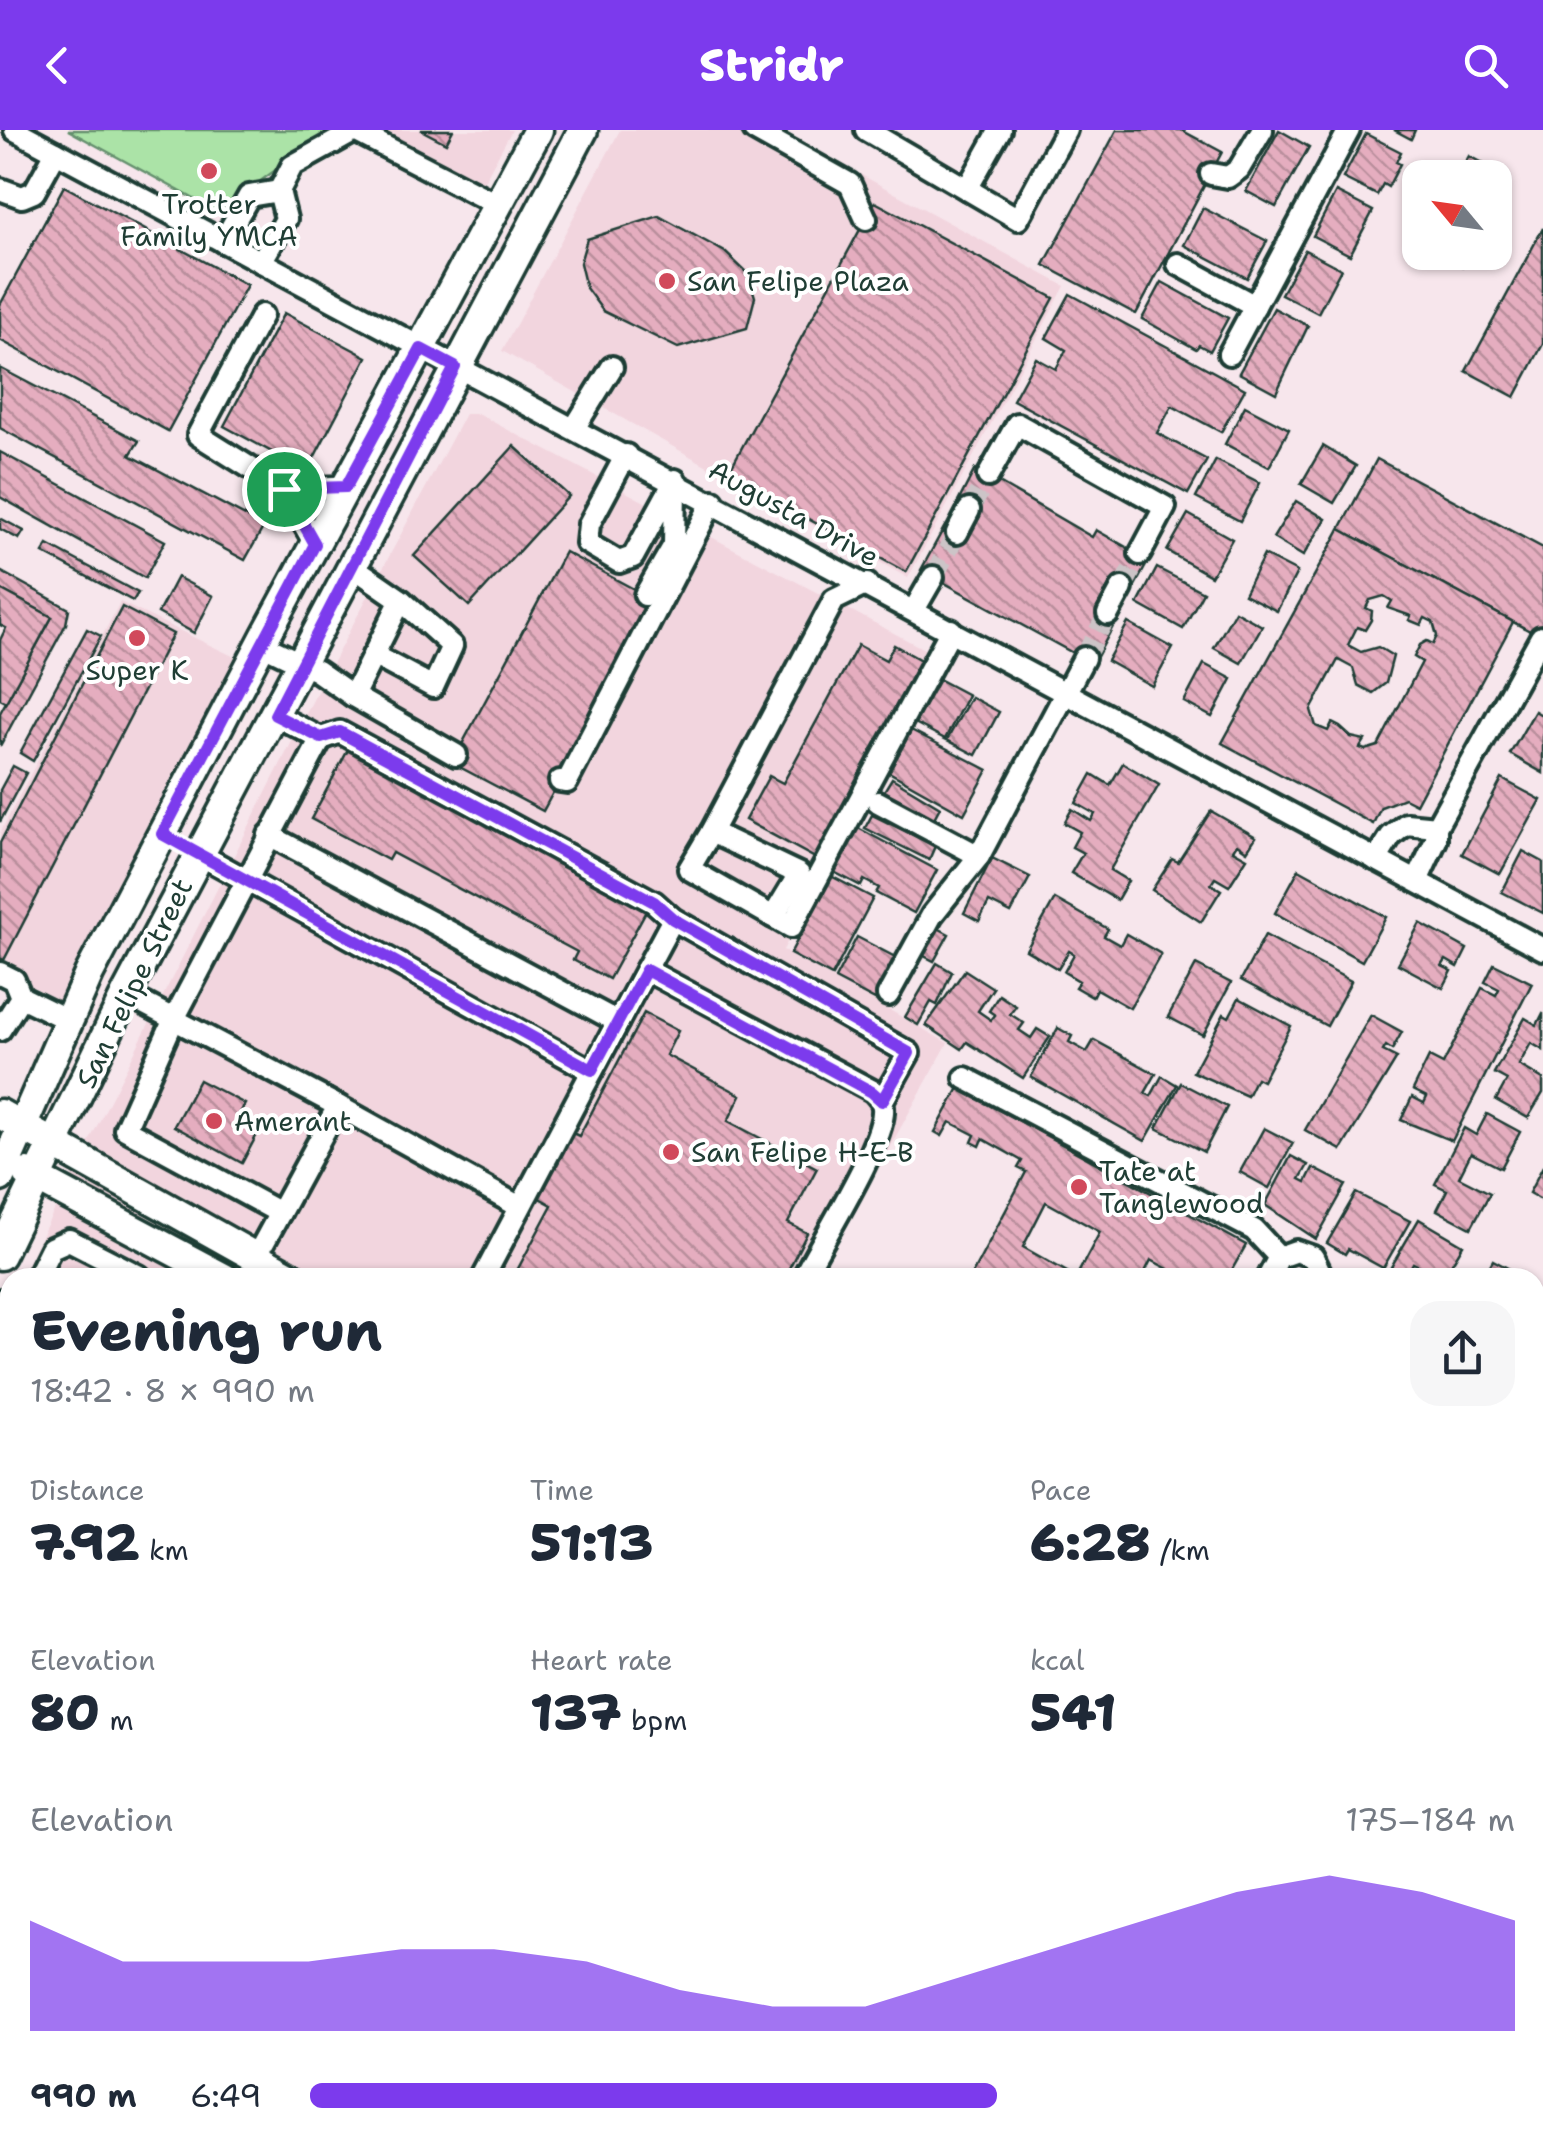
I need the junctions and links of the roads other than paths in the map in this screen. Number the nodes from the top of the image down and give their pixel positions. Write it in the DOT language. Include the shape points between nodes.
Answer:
graph roads {
  1 [pos="16,130"];
  2 [pos="538,130"];
  3 [pos="583,130"];
  4 [pos="754,130"];
  5 [pos="866,130"];
  6 [pos="1066,130"];
  7 [pos="1262,130"];
  8 [pos="1349,130"];
  9 [pos="990,134"];
  10 [pos="56,152"];
  11 [pos="1210,174"];
  12 [pos="967,188"];
  13 [pos="0,189"];
  14 [pos="279,191"];
  15 [pos="498,205"];
  16 [pos="866,220"];
  17 [pos="223,242"];
  18 [pos="261,262"];
  19 [pos="1178,264"];
  20 [pos="1255,306"];
  21 [pos="262,315"];
  22 [pos="421,349"];
  23 [pos="1229,354"];
  24 [pos="612,366"];
  25 [pos="455,367"];
  26 [pos="574,427"];
  27 [pos="626,455"];
  28 [pos="988,476"];
  29 [pos="675,480"];
  30 [pos="346,487"];
  31 [pos="284,489"];
  32 [pos="713,500"];
  33 [pos="970,510"];
  34 [pos="957,533"];
  35 [pos="315,544"];
  36 [pos="1140,554"];
  37 [pos="352,566"];
  38 [pos="932,576"];
  39 [pos="867,584"];
  40 [pos="1122,588"];
  41 [pos="645,594"];
  42 [pos="401,600"];
  43 [pos="914,610"];
  44 [pos="1108,614"];
  45 [pos="951,630"];
  46 [pos="1540,636"];
  47 [pos="261,644"];
  48 [pos="373,655"];
  49 [pos="1084,658"];
  50 [pos="302,663"];
  51 [pos="1066,692"];
  52 [pos="353,696"];
  53 [pos="275,715"];
  54 [pos="321,738"];
  55 [pos="456,755"];
  56 [pos="560,781"];
  57 [pos="878,802"];
  58 [pos="1436,826"];
  59 [pos="711,832"];
  60 [pos="162,834"];
  61 [pos="269,835"];
  62 [pos="199,854"];
  63 [pos="979,856"];
  64 [pos="1376,860"];
  65 [pos="1417,882"];
  66 [pos="244,883"];
  67 [pos="774,917"];
  68 [pos="673,919"];
  69 [pos="1543,949"];
  70 [pos="646,970"];
  71 [pos="0,973"];
  72 [pos="126,994"];
  73 [pos="888,995"];
  74 [pos="21,997"];
  75 [pos="174,1020"];
  76 [pos="70,1021"];
  77 [pos="618,1022"];
  78 [pos="0,1030"];
  79 [pos="592,1070"];
  80 [pos="966,1078"];
  81 [pos="882,1101"];
  82 [pos="338,1106"];
  83 [pos="12,1122"];
  84 [pos="55,1148"];
  85 [pos="2,1166"];
  86 [pos="39,1179"];
  87 [pos="520,1207"];
  88 [pos="280,1214"];
  89 [pos="156,1242"];
  90 [pos="0,1256"];
  91 [pos="256,1257"];
  92 [pos="1278,1257"];
  93 [pos="41,1268"];
  94 [pos="121,1268"];
  95 [pos="143,1268"];
  96 [pos="205,1268"];
  97 [pos="275,1268"];
  98 [pos="489,1268"];
  99 [pos="808,1268"];
  100 [pos="1273,1268"];
  101 [pos="1320,1268"];
  1 -- 10 [label="street, Augusta Drive"];
  2 -- 15 [label="main road, San Felipe Street"];
  3 -- 25 [label="main road, San Felipe Street"];
  4 -- 16 [label="street" via="850,184"];
  5 -- 12 [label="street"];
  6 -- 12 [label="street" via="1018,219"];
  7 -- 11 [label="street" via="1239,169 1228,176"];
  8 -- 20 [label="street"];
  9 -- 12 [label="street"];
  10 -- 13 [label="street" via="34,192 22,196"];
  10 -- 17 [label="street, Augusta Drive"];
  14 -- 15 [label="street" via="292,166 355,131"];
  14 -- 17 [label="street" via="249,196"];
  14 -- 18 [label="street" via="286,218"];
  15 -- 22 [label="main road, San Felipe Street"];
  17 -- 18 [label="street, Augusta Drive"];
  18 -- 22 [label="street, Augusta Drive"];
  19 -- 20 [label="street"];
  20 -- 23 [label="street"];
  21 -- 31 [label="street" via="198,435"];
  22 -- 25 [label="street, Augusta Drive"];
  22 -- 30 [label="main road, San Felipe Street"];
  24 -- 26 [label="street"];
  25 -- 26 [label="street, Augusta Drive"];
  25 -- 37 [label="main road, San Felipe Street"];
  26 -- 27 [label="street, Augusta Drive"];
  27 -- 29 [label="street, Augusta Drive"];
  27 -- 29 [label="street" via="589,524 587,543 619,562 633,557"];
  28 -- 36 [label="street" via="1017,424 1166,508"];
  29 -- 32 [label="street, Augusta Drive"];
  29 -- 41 [label="street" via="674,545"];
  30 -- 31 [label="street"];
  30 -- 35 [label="main road, San Felipe Street"];
  31 -- 35 [label="street"];
  32 -- 39 [label="street, Augusta Drive"];
  32 -- 56 [label="street" via="567,782"];
  33 -- 34 [label="street"];
  35 -- 47 [label="main road, San Felipe Street"];
  37 -- 42 [label="street"];
  37 -- 50 [label="main road, San Felipe Street"];
  38 -- 43 [label="street"];
  39 -- 43 [label="street, Augusta Drive"];
  39 -- 59 [label="street" via="834,600"];
  40 -- 44 [label="street"];
  42 -- 48 [label="street"];
  42 -- 48 [label="street" via="452,646 433,687"];
  43 -- 45 [label="street, Augusta Drive"];
  45 -- 51 [label="street, Augusta Drive"];
  45 -- 67 [label="street" via="795,920 789,927"];
  46 -- 58 [label="street"];
  47 -- 50 [label="street"];
  47 -- 60 [label="main road, San Felipe Street"];
  48 -- 52 [label="street"];
  49 -- 51 [label="street"];
  50 -- 52 [label="street"];
  50 -- 53 [label="main road, San Felipe Street"];
  51 -- 63 [label="street"];
  51 -- 64 [label="street, Augusta Drive"];
  52 -- 55 [label="street"];
  53 -- 54 [label="street"];
  53 -- 62 [label="main road, San Felipe Street"];
  54 -- 61 [label="street"];
  54 -- 68 [label="street" via="340,732 654,902"];
  57 -- 63 [label="street"];
  58 -- 64 [label="street" via="1406,824"];
  58 -- 65 [label="street"];
  59 -- 67 [label="street" via="689,869"];
  59 -- 67 [label="street" via="799,874"];
  60 -- 62 [label="main road"];
  60 -- 76 [label="main road, San Felipe Street"];
  61 -- 66 [label="street"];
  61 -- 77 [label="street"];
  62 -- 66 [label="street"];
  62 -- 72 [label="main road, San Felipe Street"];
  63 -- 73 [label="street" via="932,915"];
  64 -- 65 [label="street, Augusta Drive"];
  65 -- 69 [label="street, Augusta Drive"];
  66 -- 75 [label="street"];
  66 -- 79 [label="street"];
  68 -- 70 [label="street"];
  68 -- 81 [label="street" via="909,1053"];
  70 -- 77 [label="street"];
  70 -- 81 [label="street"];
  71 -- 74 [label="street" via="14,980"];
  72 -- 75 [label="street"];
  72 -- 84 [label="main road, San Felipe Street"];
  74 -- 76 [label="street"];
  74 -- 78 [label="street"];
  75 -- 82 [label="street"];
  75 -- 88 [label="street" via="125,1129"];
  76 -- 83 [label="main road, San Felipe Street"];
  77 -- 79 [label="street"];
  79 -- 87 [label="street"];
  80 -- 92 [label="street" via="1254,1230"];
  81 -- 99 [label="street" via="874,1140"];
  82 -- 87 [label="street"];
  82 -- 88 [label="street"];
  83 -- 84 [label="main road"];
  83 -- 85 [label="main road, San Felipe Street"];
  84 -- 86 [label="main road, San Felipe Street"];
  84 -- 91 [label="main road"];
  85 -- 86 [label="main road"];
  86 -- 89 [label="main road"];
  86 -- 90 [label="main road, San Felipe Street"];
  87 -- 98 [label="street"];
  88 -- 91 [label="street"];
  89 -- 95 [label="street"];
  89 -- 96 [label="main road"];
  91 -- 97 [label="main road"];
  92 -- 100 [label="street"];
  92 -- 101 [label="street" via="1305,1252"];
  93 -- 94 [label="street" via="51,1248 69,1240"];
}
